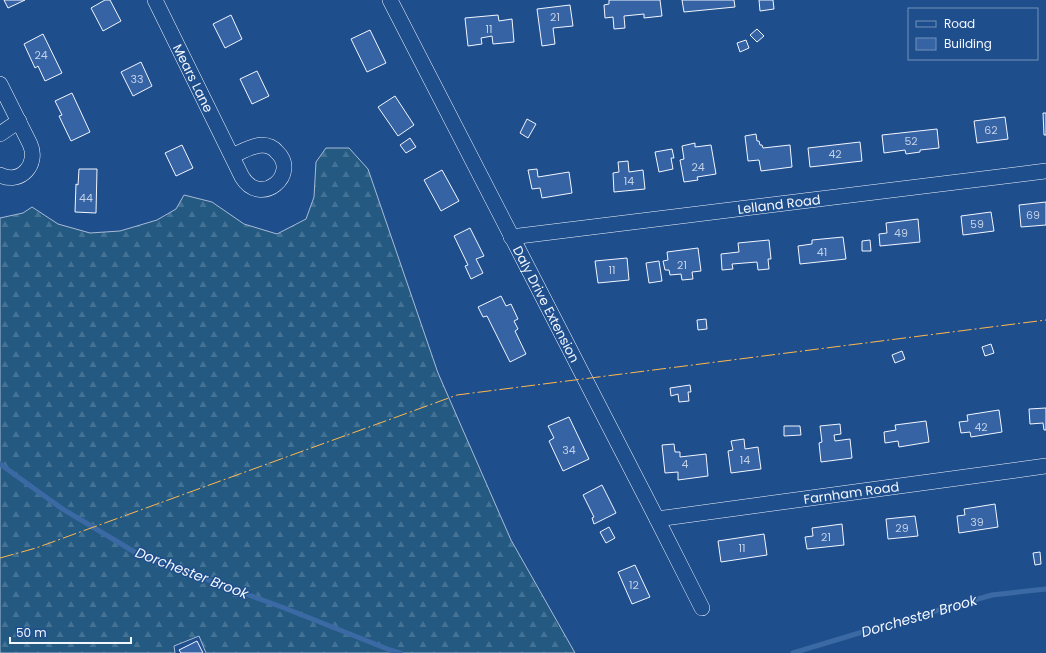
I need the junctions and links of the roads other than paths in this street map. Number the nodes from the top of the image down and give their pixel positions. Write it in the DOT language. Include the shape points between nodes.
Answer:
graph roads {
  1 [pos="156,0"];
  2 [pos="390,0"];
  3 [pos="0,84"];
  4 [pos="19,121"];
  5 [pos="0,134"];
  6 [pos="232,156"];
  7 [pos="1046,171"];
  8 [pos="0,175"];
  9 [pos="511,237"];
  10 [pos="1046,466"];
  11 [pos="657,519"];
  12 [pos="702,608"];
  1 -- 6 [label="street, Mears Lane"];
  2 -- 9 [label="street, Daly Drive Extension"];
  3 -- 4 [label="street"];
  4 -- 5 [label="street"];
  4 -- 8 [label="street" via="32,148 32,162 28,170 16,177 7,178"];
  7 -- 9 [label="street, Lelland Road"];
  9 -- 11 [label="street, Daly Drive Extension"];
  10 -- 11 [label="street, Farnham Road"];
  11 -- 12 [label="street, Daly Drive Extension"];
}
